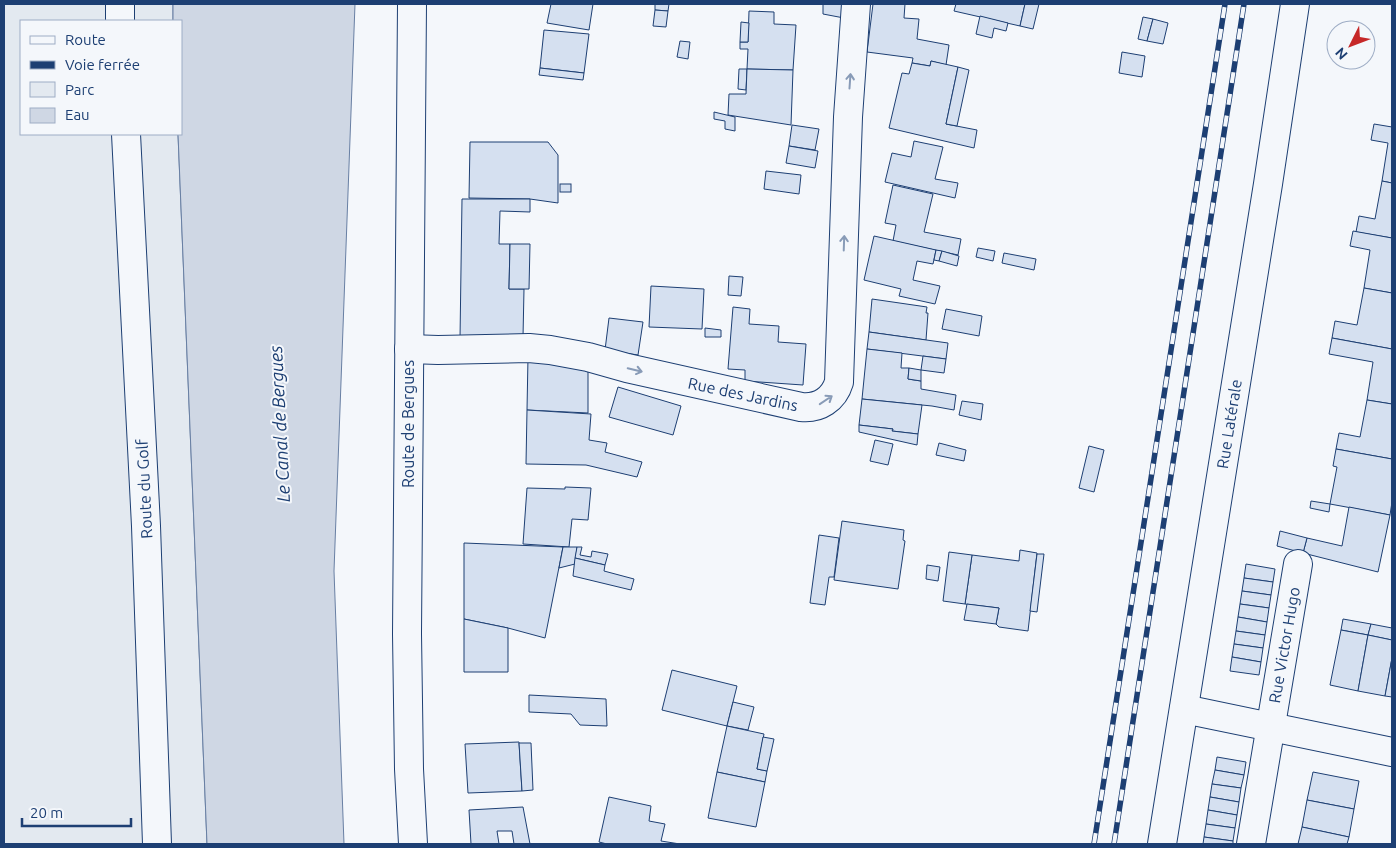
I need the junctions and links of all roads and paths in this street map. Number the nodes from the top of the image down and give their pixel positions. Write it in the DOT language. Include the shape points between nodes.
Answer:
graph roads {
  1 [pos="120,4"];
  2 [pos="412,4"];
  3 [pos="856,4"];
  4 [pos="1295,4"];
  5 [pos="120,20"];
  6 [pos="126,135"];
  7 [pos="409,349"];
  8 [pos="1298,564"];
  9 [pos="1184,709"];
  10 [pos="1270,727"];
  11 [pos="1392,752"];
  12 [pos="157,844"];
  13 [pos="413,844"];
  14 [pos="1162,844"];
  15 [pos="1251,844"];
  1 -- 5 [label="street"];
  2 -- 7 [label="street, Route de Bergues"];
  7 -- 3 [label="street, Rue des Jardins, one-way" via="529,348 588,357 801,407 818,406 834,395 840,382 848,117"];
  4 -- 9 [label="street, Rue Latérale"];
  6 -- 12 [label="street, Route du Golf" via="146,526"];
  7 -- 13 [label="street, Route de Bergues" via="407,634"];
  8 -- 10 [label="street, Rue Victor Hugo"];
  9 -- 10 [label="street, Rue Victor Hugo"];
  9 -- 14 [label="street, Rue Latérale"];
  10 -- 11 [label="street, Rue Victor Hugo"];
  10 -- 15 [label="street, Rue Victor Hugo"];
}
